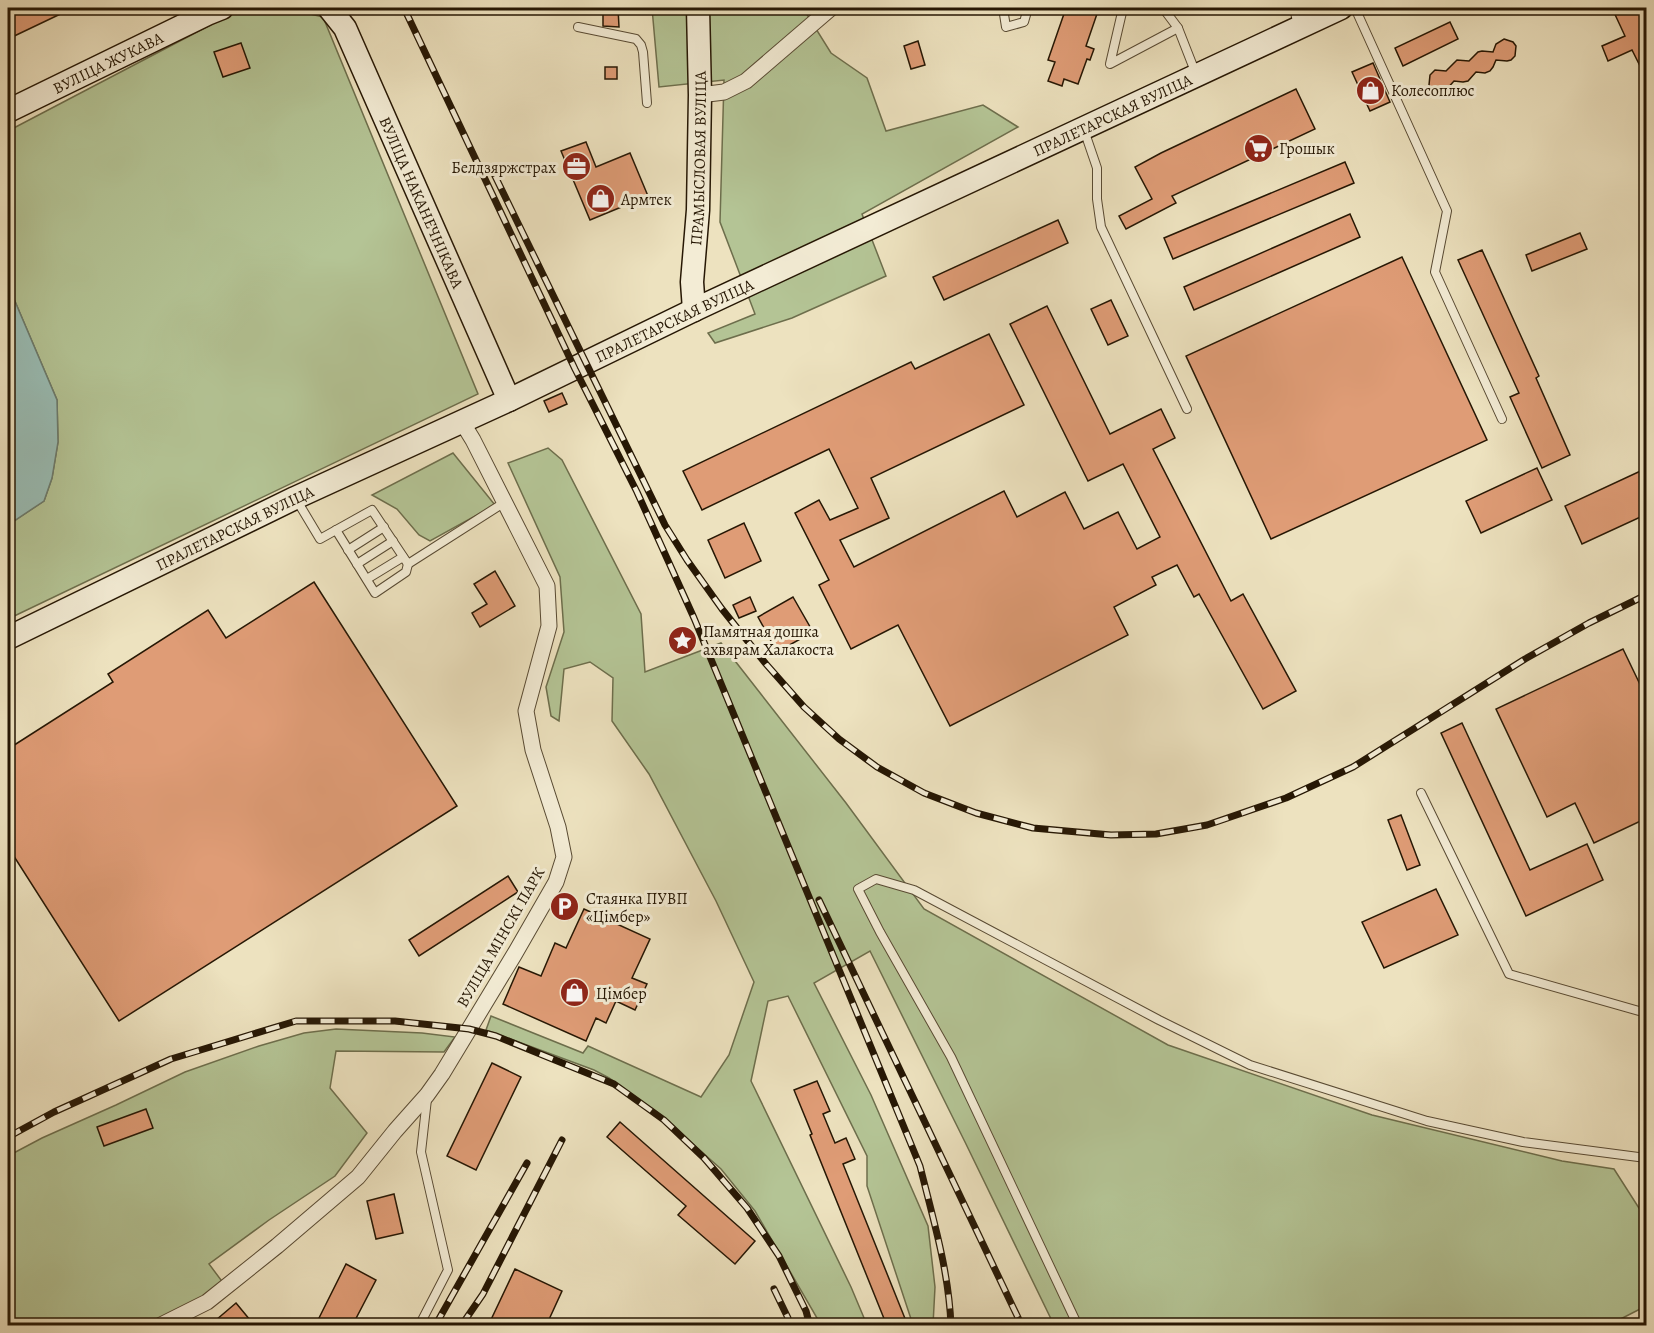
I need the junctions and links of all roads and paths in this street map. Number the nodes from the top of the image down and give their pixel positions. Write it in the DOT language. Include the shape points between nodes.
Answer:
graph roads {
  1 [pos="329,8"];
  2 [pos="698,8"];
  3 [pos="831,8"];
  4 [pos="1002,8"];
  5 [pos="1028,8"];
  6 [pos="1123,8"];
  7 [pos="1163,8"];
  8 [pos="1341,8"];
  9 [pos="1355,8"];
  10 [pos="211,10"];
  11 [pos="1296,17"];
  12 [pos="578,27"];
  13 [pos="1178,28"];
  14 [pos="1197,75"];
  15 [pos="700,95"];
  16 [pos="647,103"];
  17 [pos="8,111"];
  18 [pos="1083,128"];
  19 [pos="694,310"];
  20 [pos="509,400"];
  21 [pos="1187,409"];
  22 [pos="1502,419"];
  23 [pos="462,422"];
  24 [pos="295,498"];
  25 [pos="505,502"];
  26 [pos="384,527"];
  27 [pos="336,530"];
  28 [pos="393,541"];
  29 [pos="348,550"];
  30 [pos="406,560"];
  31 [pos="357,564"];
  32 [pos="367,579"];
  33 [pos="8,638"];
  34 [pos="1421,793"];
  35 [pos="1647,1013"];
  36 [pos="427,1095"];
  37 [pos="1647,1158"];
  38 [pos="159,1326"];
  39 [pos="419,1326"];
  40 [pos="1078,1326"];
  1 -- 20 [label="main road, ВУЛІЦА НАКАНЕЧНІКАВА" via="345,28"];
  2 -- 15 [label="main road, ПРАМЫСЛОВАЯ ВУЛІЦА"];
  3 -- 15 [label="street" via="746,81 724,92"];
  4 -- 5 [label="lane" via="1006,27 1024,22"];
  6 -- 13 [label="lane" via="1110,64"];
  7 -- 13 [label="lane"];
  8 -- 11 [label="main road, ПРАЛЕТАРСКАЯ ВУЛІЦА"];
  9 -- 22 [label="lane" via="1447,211 1435,272"];
  10 -- 17 [label="main road, ВУЛІЦА ЖУКАВА"];
  11 -- 14 [label="main road, ПРАЛЕТАРСКАЯ ВУЛІЦА"];
  12 -- 16 [label="lane" via="636,39 643,52"];
  13 -- 14 [label="lane"];
  14 -- 18 [label="main road, ПРАЛЕТАРСКАЯ ВУЛІЦА"];
  15 -- 19 [label="main road, ПРАМЫСЛОВАЯ ВУЛІЦА"];
  18 -- 19 [label="main road, ПРАЛЕТАРСКАЯ ВУЛІЦА"];
  18 -- 21 [label="lane" via="1097,168 1101,228"];
  19 -- 20 [label="main road, ПРАЛЕТАРСКАЯ ВУЛІЦА"];
  20 -- 23 [label="main road, ПРАЛЕТАРСКАЯ ВУЛІЦА"];
  23 -- 24 [label="main road, ПРАЛЕТАРСКАЯ ВУЛІЦА"];
  23 -- 25 [label="street, ВУЛІЦА МІНСКІ ПАРК"];
  24 -- 27 [label="lane" via="320,539"];
  24 -- 33 [label="main road, ПРАЛЕТАРСКАЯ ВУЛІЦА"];
  25 -- 30 [label="lane"];
  25 -- 36 [label="street, ВУЛІЦА МІНСКІ ПАРК" via="547,586 549,626 526,711 532,750 564,857 556,882 514,955"];
  26 -- 27 [label="lane" via="372,510"];
  26 -- 28 [label="lane"];
  26 -- 29 [label="lane"];
  27 -- 29 [label="lane"];
  28 -- 30 [label="lane"];
  28 -- 31 [label="lane"];
  29 -- 31 [label="lane"];
  30 -- 32 [label="lane"];
  30 -- 32 [label="lane" via="406,573 375,593"];
  31 -- 32 [label="lane"];
  34 -- 35 [label="lane" via="1509,974"];
  36 -- 38 [label="street, ВУЛІЦА МІНСКІ ПАРК" via="350,1184 207,1302"];
  36 -- 39 [label="lane" via="421,1152 448,1270"];
  37 -- 40 [label="lane" via="1523,1142 1427,1121 1250,1065 914,890 876,879 858,889 951,1057"];
}
